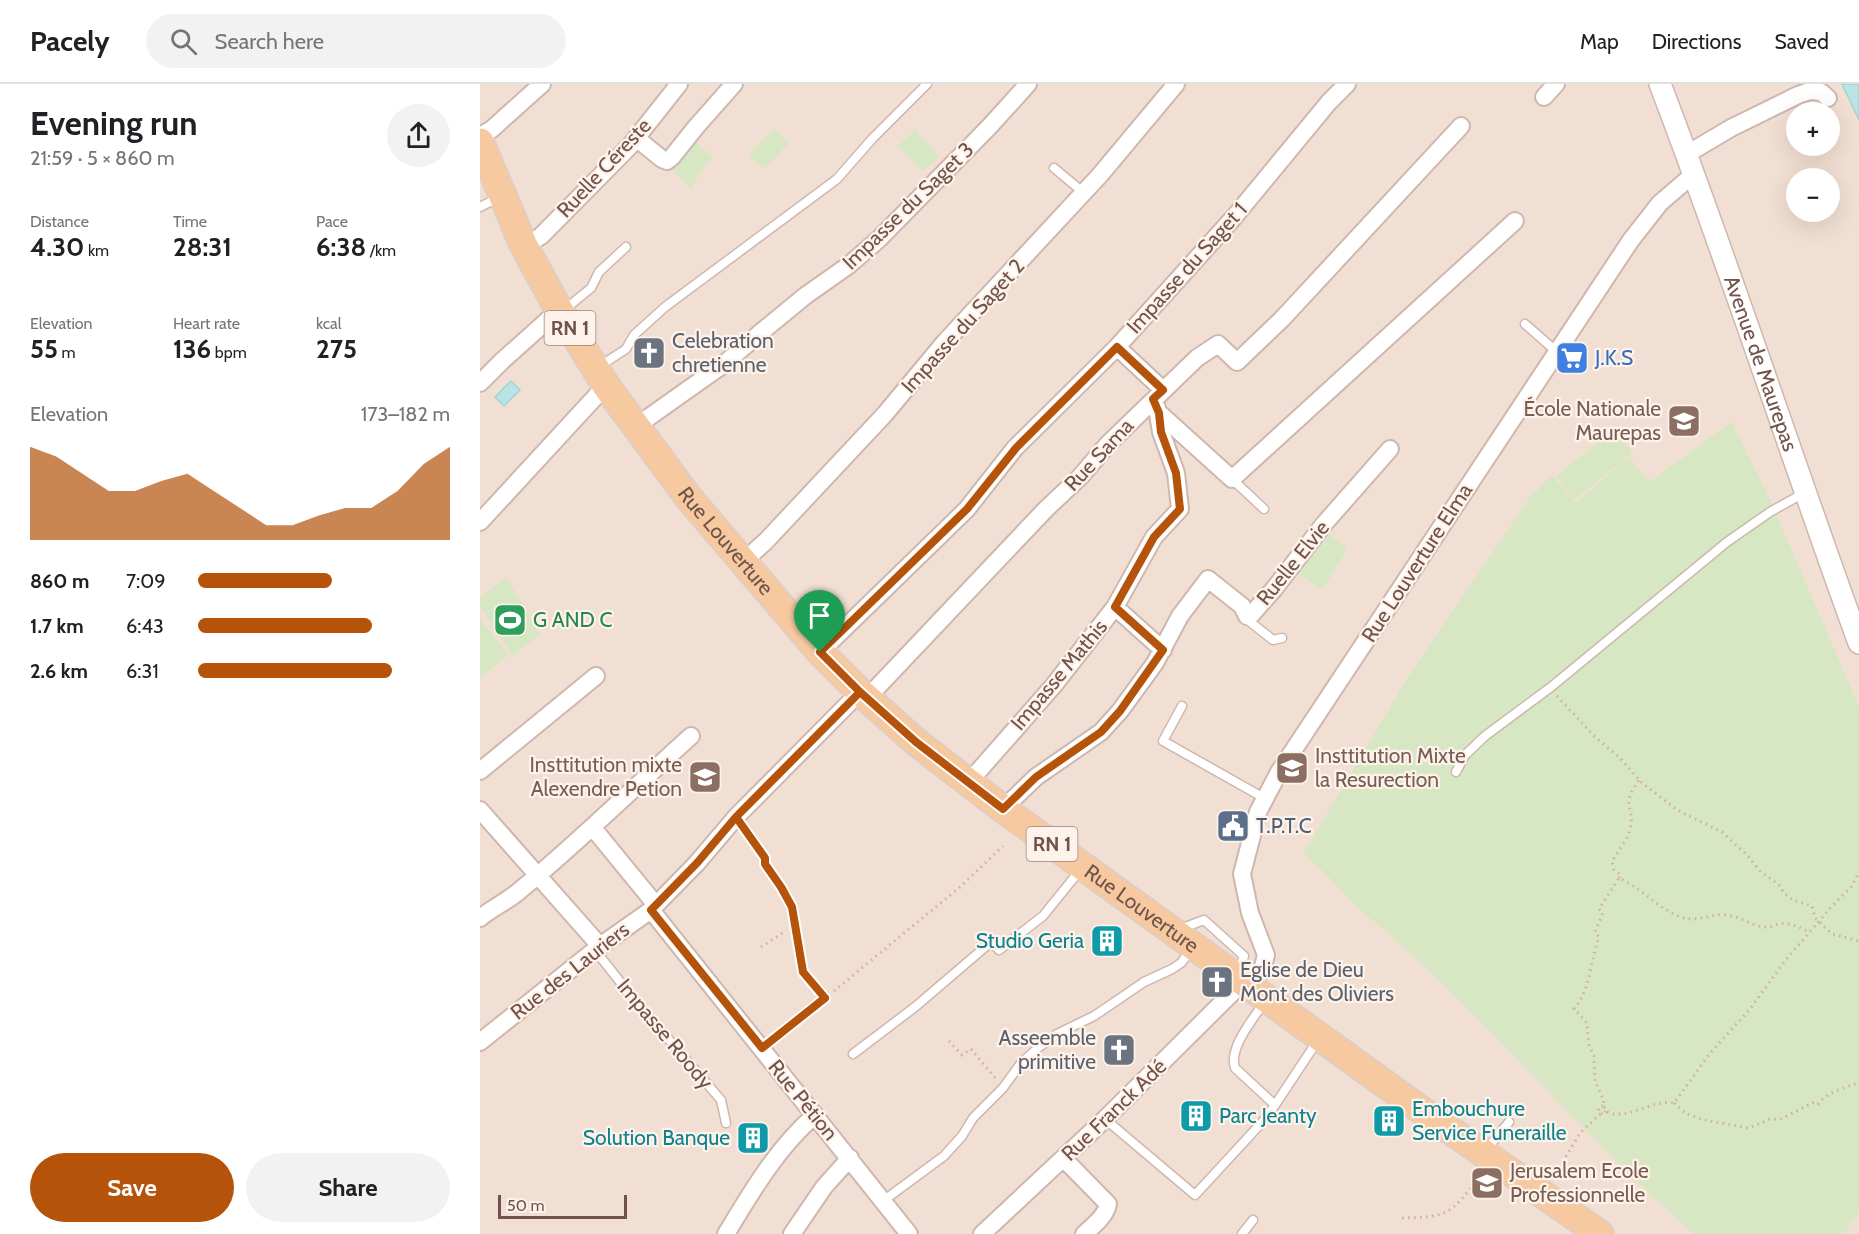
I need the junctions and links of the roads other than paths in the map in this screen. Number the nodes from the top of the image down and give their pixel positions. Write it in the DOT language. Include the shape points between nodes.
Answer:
graph roads {
  1 [pos="542,84"];
  2 [pos="679,84"];
  3 [pos="734,84"];
  4 [pos="927,84"];
  5 [pos="1028,84"];
  6 [pos="1176,84"];
  7 [pos="1347,84"];
  8 [pos="1556,84"];
  9 [pos="1660,84"];
  10 [pos="1544,97"];
  11 [pos="1828,98"];
  12 [pos="1461,126"];
  13 [pos="480,136"];
  14 [pos="636,138"];
  15 [pos="480,142"];
  16 [pos="1691,164"];
  17 [pos="1054,168"];
  18 [pos="1084,194"];
  19 [pos="491,201"];
  20 [pos="1515,220"];
  21 [pos="524,246"];
  22 [pos="626,247"];
  23 [pos="560,311"];
  24 [pos="1525,324"];
  25 [pos="1117,347"];
  26 [pos="1557,352"];
  27 [pos="602,378"];
  28 [pos="480,383"];
  29 [pos="1158,400"];
  30 [pos="635,427"];
  31 [pos="1390,449"];
  32 [pos="1232,478"];
  33 [pos="1804,493"];
  34 [pos="1264,509"];
  35 [pos="480,522"];
  36 [pos="744,561"];
  37 [pos="1115,607"];
  38 [pos="1247,616"];
  39 [pos="1282,638"];
  40 [pos="1859,643"];
  41 [pos="1163,650"];
  42 [pos="820,652"];
  43 [pos="596,676"];
  44 [pos="864,695"];
  45 [pos="1182,706"];
  46 [pos="691,736"];
  47 [pos="480,771"];
  48 [pos="1456,772"];
  49 [pos="968,783"];
  50 [pos="1264,798"];
  51 [pos="1003,809"];
  52 [pos="480,810"];
  53 [pos="736,817"];
  54 [pos="593,828"];
  55 [pos="1083,867"];
  56 [pos="538,876"];
  57 [pos="653,908"];
  58 [pos="480,918"];
  59 [pos="1184,939"];
  60 [pos="597,948"];
  61 [pos="1243,989"];
  62 [pos="1320,1037"];
  63 [pos="480,1042"];
  64 [pos="762,1048"];
  65 [pos="853,1054"];
  66 [pos="1275,1105"];
  67 [pos="815,1115"];
  68 [pos="1105,1119"];
  69 [pos="726,1122"];
  70 [pos="1509,1122"];
  71 [pos="1489,1156"];
  72 [pos="850,1158"];
  73 [pos="1064,1158"];
  74 [pos="883,1201"];
  75 [pos="1253,1220"];
  76 [pos="726,1234"];
  77 [pos="792,1234"];
  78 [pos="909,1234"];
  79 [pos="982,1234"];
  80 [pos="1084,1234"];
  81 [pos="1242,1234"];
  82 [pos="1600,1234"];
  1 -- 13 [label="street"];
  2 -- 14 [label="street, Ruelle Céreste"];
  3 -- 14 [label="street" via="667,161"];
  4 -- 27 [label="lane" via="837,179 665,307 634,335"];
  5 -- 30 [label="street, Impasse du Saget 3" via="879,239 724,364"];
  6 -- 18 [label="street, Impasse du Saget 2"];
  7 -- 25 [label="street, Impasse du Saget 1"];
  8 -- 10 [label="street"];
  9 -- 16 [label="street, Avenue de Maurepas"];
  11 -- 16 [label="street, Rue Louverture Elma" via="1821,92 1798,95 1731,128"];
  12 -- 29 [label="street, Rue Sama" via="1282,319 1237,362 1218,344 1197,358"];
  14 -- 21 [label="street, Ruelle Céreste" via="541,236"];
  15 -- 19 [label="main road, Rue Louverture / RN 1"];
  16 -- 26 [label="street, Rue Louverture Elma" via="1644,222"];
  16 -- 33 [label="street, Avenue de Maurepas"];
  17 -- 18 [label="lane"];
  18 -- 36 [label="street, Impasse du Saget 2" via="944,343 885,414"];
  19 -- 21 [label="main road, Rue Louverture / RN 1"];
  20 -- 32 [label="street"];
  21 -- 23 [label="main road, Rue Louverture / RN 1"];
  22 -- 23 [label="lane" via="599,272 591,288"];
  23 -- 27 [label="main road, Rue Louverture / RN 1"];
  23 -- 28 [label="street"];
  24 -- 26 [label="lane"];
  25 -- 29 [label="street"];
  25 -- 42 [label="street, Impasse du Saget 1" via="1016,448 967,509"];
  26 -- 50 [label="street, Rue Louverture Elma"];
  27 -- 30 [label="main road, Rue Louverture / RN 1"];
  27 -- 35 [label="street" via="598,394"];
  29 -- 32 [label="street"];
  29 -- 37 [label="street, Impasse Mathis" via="1161,432 1176,473 1180,509 1154,537"];
  29 -- 44 [label="street, Rue Sama" via="1108,444"];
  30 -- 36 [label="main road, Rue Louverture / RN 1" via="688,497"];
  31 -- 38 [label="street, Ruelle Elvie"];
  32 -- 34 [label="lane"];
  33 -- 40 [label="street, Avenue de Maurepas"];
  33 -- 48 [label="lane" via="1727,542 1551,687 1485,736"];
  36 -- 42 [label="main road, Rue Louverture / RN 1"];
  37 -- 41 [label="street"];
  37 -- 49 [label="street, Impasse Mathis" via="1054,685"];
  38 -- 39 [label="lane" via="1273,640"];
  38 -- 41 [label="street, Ruelle Elvie" via="1242,606 1208,579 1180,616"];
  41 -- 51 [label="street, Ruelle Elvie" via="1101,732 1036,777"];
  42 -- 44 [label="main road, Rue Louverture / RN 1"];
  43 -- 47 [label="street"];
  44 -- 49 [label="main road, Rue Louverture / RN 1"];
  44 -- 53 [label="street, Rue des Lauriers"];
  45 -- 50 [label="lane" via="1163,741"];
  46 -- 54 [label="street"];
  49 -- 51 [label="main road, Rue Louverture / RN 1"];
  50 -- 61 [label="street, Rue Louverture Elma" via="1242,874 1250,913 1266,955 1262,970"];
  51 -- 55 [label="main road, Rue Louverture / RN 1"];
  52 -- 56 [label="street"];
  53 -- 57 [label="street, Rue des Lauriers"];
  53 -- 64 [label="lane" via="792,907 803,972 825,998"];
  54 -- 56 [label="street"];
  54 -- 57 [label="street, Rue Pétion"];
  55 -- 59 [label="main road, Rue Louverture / RN 1"];
  55 -- 65 [label="lane" via="1043,916 999,950 991,942"];
  56 -- 58 [label="street"];
  56 -- 60 [label="street"];
  57 -- 60 [label="street, Rue des Lauriers"];
  57 -- 64 [label="street, Rue Pétion"];
  59 -- 61 [label="main road, Rue Louverture / RN 1"];
  59 -- 74 [label="lane" via="1181,963 1047,1041 1022,1063 944,1156"];
  60 -- 63 [label="street, Rue des Lauriers"];
  60 -- 69 [label="lane, Impasse Roody" via="632,997 721,1100"];
  61 -- 62 [label="main road, Rue Louverture / RN 1"];
  61 -- 66 [label="lane" via="1247,1028 1232,1060 1235,1068"];
  61 -- 68 [label="street, Rue Franck Adé"];
  62 -- 66 [label="lane"];
  62 -- 71 [label="main road, Rue Louverture / RN 1"];
  64 -- 67 [label="street, Rue Pétion"];
  66 -- 68 [label="lane" via="1196,1194"];
  67 -- 72 [label="street, Rue Pétion"];
  67 -- 76 [label="street" via="770,1163"];
  68 -- 73 [label="street, Rue Franck Adé"];
  70 -- 71 [label="lane"];
  71 -- 82 [label="main road, Rue Louverture / RN 1"];
  72 -- 74 [label="street, Rue Pétion"];
  72 -- 77 [label="street" via="824,1187"];
  73 -- 79 [label="street, Rue Franck Adé"];
  73 -- 80 [label="street" via="1108,1204 1108,1209"];
  74 -- 78 [label="street, Rue Pétion"];
  75 -- 81 [label="lane"];
}
